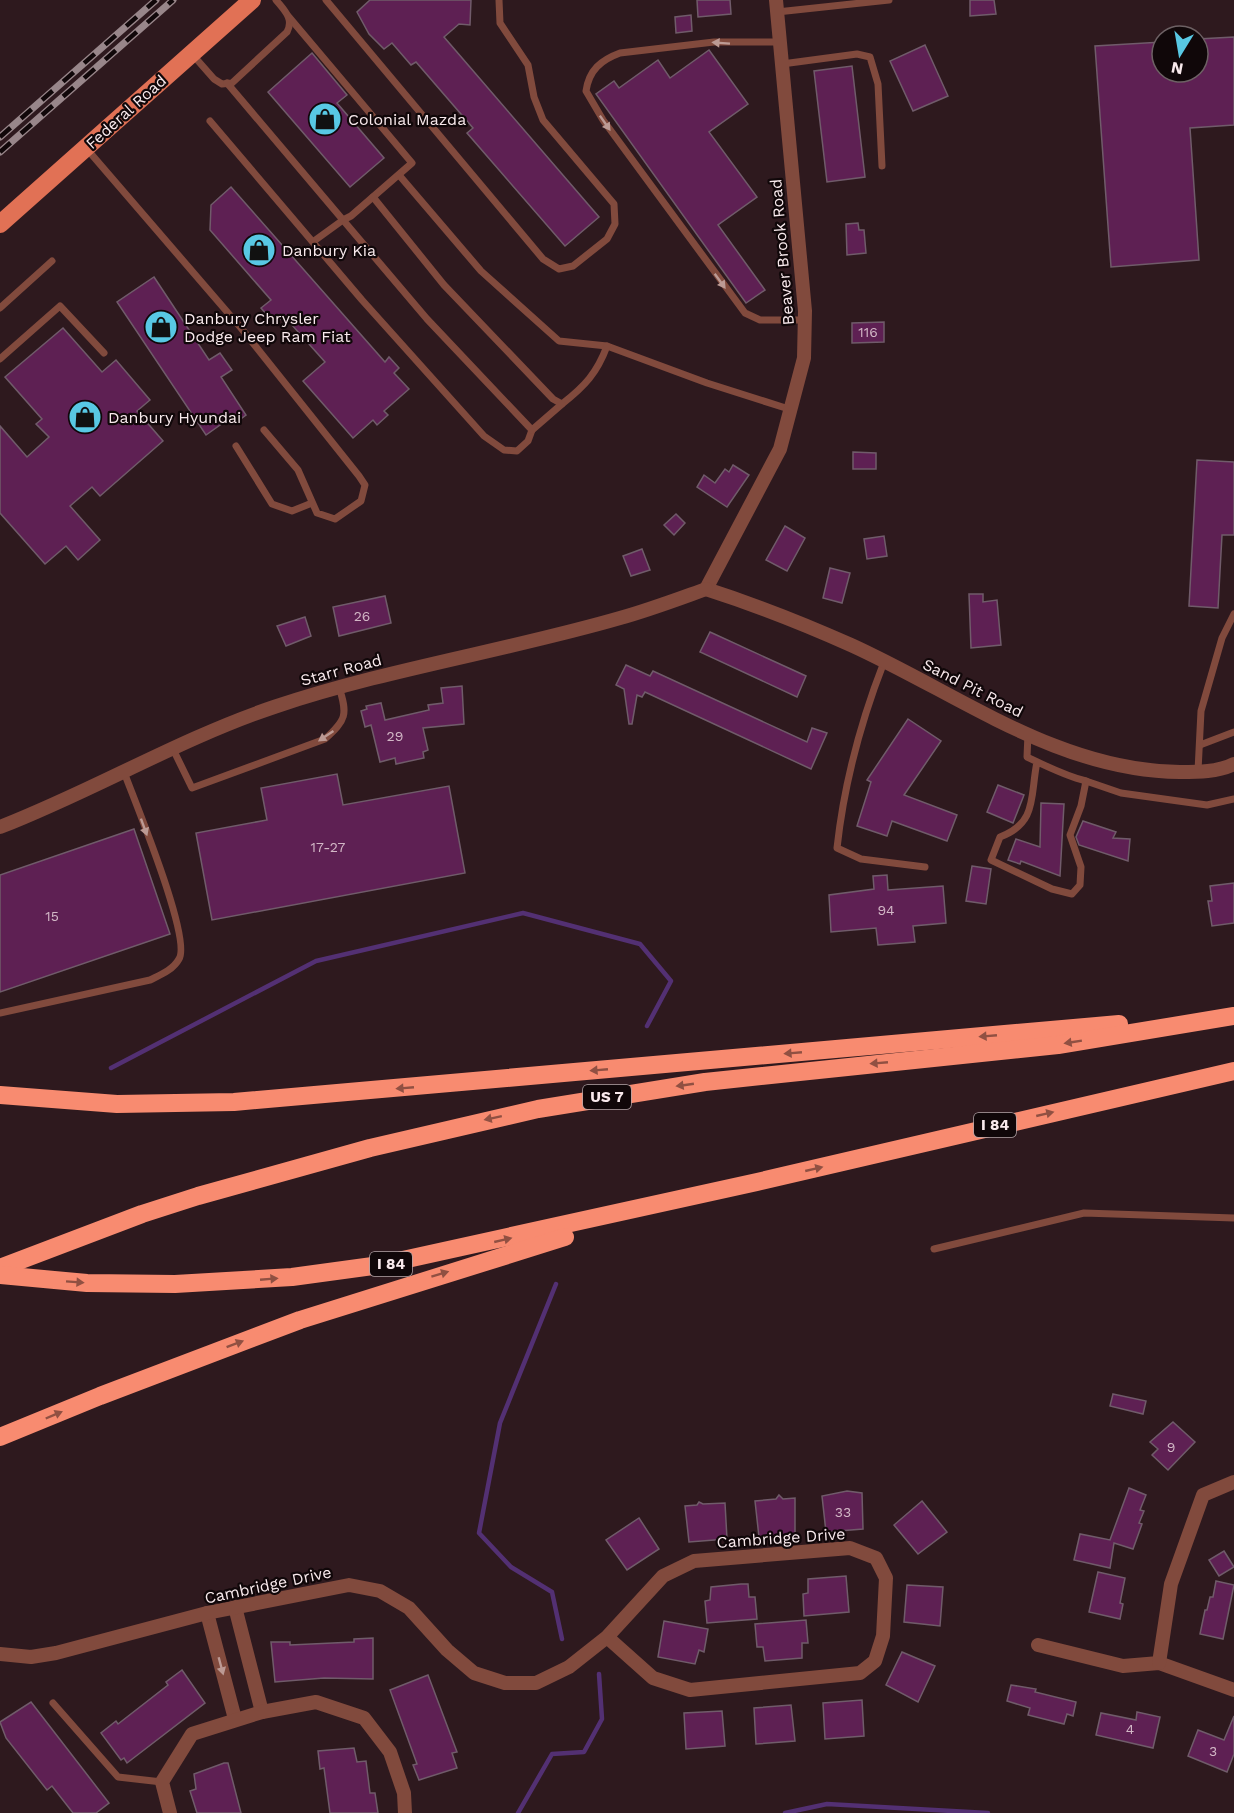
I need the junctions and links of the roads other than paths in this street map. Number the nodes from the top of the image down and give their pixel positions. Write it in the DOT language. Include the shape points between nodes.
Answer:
graph roads {
  1 [pos="252,0"];
  2 [pos="276,0"];
  3 [pos="326,0"];
  4 [pos="499,0"];
  5 [pos="889,0"];
  6 [pos="776,6"];
  7 [pos="289,17"];
  8 [pos="780,42"];
  9 [pos="192,53"];
  10 [pos="782,64"];
  11 [pos="226,84"];
  12 [pos="210,121"];
  13 [pos="86,148"];
  14 [pos="882,166"];
  15 [pos="399,175"];
  16 [pos="373,197"];
  17 [pos="343,220"];
  18 [pos="0,224"];
  19 [pos="314,241"];
  20 [pos="52,261"];
  21 [pos="0,308"];
  22 [pos="805,320"];
  23 [pos="608,346"];
  24 [pos="104,353"];
  25 [pos="0,359"];
  26 [pos="562,404"];
  27 [pos="792,410"];
  28 [pos="264,430"];
  29 [pos="531,430"];
  30 [pos="236,446"];
  31 [pos="312,502"];
  32 [pos="706,589"];
  33 [pos="1234,614"];
  34 [pos="884,662"];
  35 [pos="339,687"];
  36 [pos="1234,732"];
  37 [pos="1028,734"];
  38 [pos="1200,745"];
  39 [pos="172,747"];
  40 [pos="1037,762"];
  41 [pos="1232,769"];
  42 [pos="1198,771"];
  43 [pos="124,772"];
  44 [pos="1086,781"];
  45 [pos="1234,799"];
  46 [pos="0,827"];
  47 [pos="924,867"];
  48 [pos="0,1013"];
  49 [pos="1234,1014"];
  50 [pos="1234,1071"];
  51 [pos="0,1095"];
  52 [pos="757,1182"];
  53 [pos="1234,1218"];
  54 [pos="934,1249"];
  55 [pos="0,1268"];
  56 [pos="8,1276"];
  57 [pos="0,1438"];
  58 [pos="1234,1482"];
  59 [pos="235,1607"];
  60 [pos="207,1613"];
  61 [pos="607,1636"];
  62 [pos="1038,1645"];
  63 [pos="0,1654"];
  64 [pos="1159,1663"];
  65 [pos="1234,1690"];
  66 [pos="53,1702"];
  67 [pos="262,1712"];
  68 [pos="235,1719"];
  69 [pos="162,1782"];
  70 [pos="170,1813"];
  71 [pos="405,1813"];
  1 -- 9 [label="main road, Federal Road"];
  2 -- 7 [label="lane"];
  3 -- 4 [label="lane" via="543,259 559,269 573,266 607,239 615,224 614,204 543,120 528,65 500,23"];
  5 -- 6 [label="lane"];
  6 -- 8 [label="street, Beaver Brook Road"];
  7 -- 11 [label="lane" via="287,33 232,83"];
  7 -- 15 [label="lane" via="412,163"];
  8 -- 10 [label="street, Beaver Brook Road"];
  8 -- 22 [label="lane, one-way" via="714,42 620,52 599,63 586,91 610,130 745,313 760,320"];
  9 -- 11 [label="lane" via="214,79"];
  9 -- 13 [label="main road, Federal Road"];
  10 -- 14 [label="lane" via="857,54 870,57 878,84"];
  10 -- 22 [label="street, Beaver Brook Road"];
  11 -- 17 [label="lane"];
  12 -- 19 [label="lane"];
  13 -- 18 [label="main road, Federal Road"];
  13 -- 31 [label="lane" via="241,328 365,485 361,501 335,519 317,513"];
  15 -- 16 [label="lane"];
  15 -- 23 [label="lane" via="481,271 559,341"];
  16 -- 17 [label="lane"];
  16 -- 26 [label="lane" via="466,308 543,390"];
  17 -- 19 [label="lane"];
  17 -- 29 [label="lane" via="427,319"];
  19 -- 29 [label="lane" via="484,436 504,450 517,452 528,441"];
  20 -- 21 [label="lane"];
  22 -- 27 [label="street, Beaver Brook Road" via="804,358"];
  23 -- 26 [label="lane" via="599,369"];
  23 -- 27 [label="lane" via="707,384"];
  24 -- 25 [label="lane" via="60,306"];
  26 -- 29 [label="lane"];
  27 -- 32 [label="street, Beaver Brook Road" via="780,449"];
  28 -- 31 [label="lane" via="298,470"];
  30 -- 31 [label="lane" via="272,504 292,511"];
  32 -- 34 [label="street, Sand Pit Road" via="751,603"];
  32 -- 35 [label="street, Starr Road" via="620,618"];
  33 -- 38 [label="lane" via="1222,638 1201,711"];
  34 -- 37 [label="street, Sand Pit Road"];
  34 -- 47 [label="lane" via="864,713 842,803 837,848 861,859"];
  35 -- 39 [label="street, Starr Road" via="274,707"];
  35 -- 39 [label="lane, one-way" via="345,709 342,724 325,739 192,788"];
  36 -- 38 [label="lane"];
  37 -- 40 [label="lane" via="1027,757"];
  37 -- 42 [label="street, Sand Pit Road" via="1089,760 1160,772"];
  38 -- 42 [label="lane"];
  39 -- 43 [label="street, Starr Road"];
  40 -- 44 [label="lane"];
  40 -- 44 [label="lane" via="1031,810 1024,821 1000,837 991,860 1071,894 1080,885 1082,867 1070,836"];
  41 -- 42 [label="street, Sand Pit Road"];
  43 -- 46 [label="street, Starr Road"];
  43 -- 48 [label="lane, one-way" via="168,892 183,945 180,959 170,970 150,980"];
  44 -- 45 [label="lane" via="1121,793 1207,805"];
  49 -- 51 [label="highway, one-way" via="234,1102 117,1104"];
  49 -- 55 [label="highway, US 7, one-way" via="1058,1045 705,1082 538,1109 370,1148 198,1196"];
  52 -- 50 [label="highway, I 84, one-way"];
  56 -- 52 [label="highway, I 84, one-way" via="96,1284 175,1284 341,1272 437,1255"];
  57 -- 52 [label="highway, one-way" via="175,1366 353,1301"];
  53 -- 54 [label="lane" via="1084,1213"];
  58 -- 64 [label="street" via="1203,1495 1171,1584"];
  59 -- 60 [label="street, Cambridge Drive"];
  59 -- 61 [label="street, Cambridge Drive" via="349,1585 380,1591 409,1608 474,1673 505,1683 536,1683 569,1667"];
  59 -- 67 [label="street"];
  60 -- 63 [label="street, Cambridge Drive" via="56,1653 31,1657"];
  60 -- 68 [label="street, one-way"];
  61 -- 61 [label="street, Cambridge Drive" via="653,1678 690,1690 860,1673 875,1661 883,1636 886,1578 876,1558 850,1548 694,1561 663,1576"];
  62 -- 64 [label="street" via="1123,1666"];
  64 -- 65 [label="street"];
  66 -- 69 [label="lane" via="118,1777"];
  67 -- 68 [label="street"];
  67 -- 71 [label="street" via="316,1702 364,1718 390,1752 404,1793"];
  68 -- 69 [label="street" via="192,1734"];
  69 -- 70 [label="street"];
}
